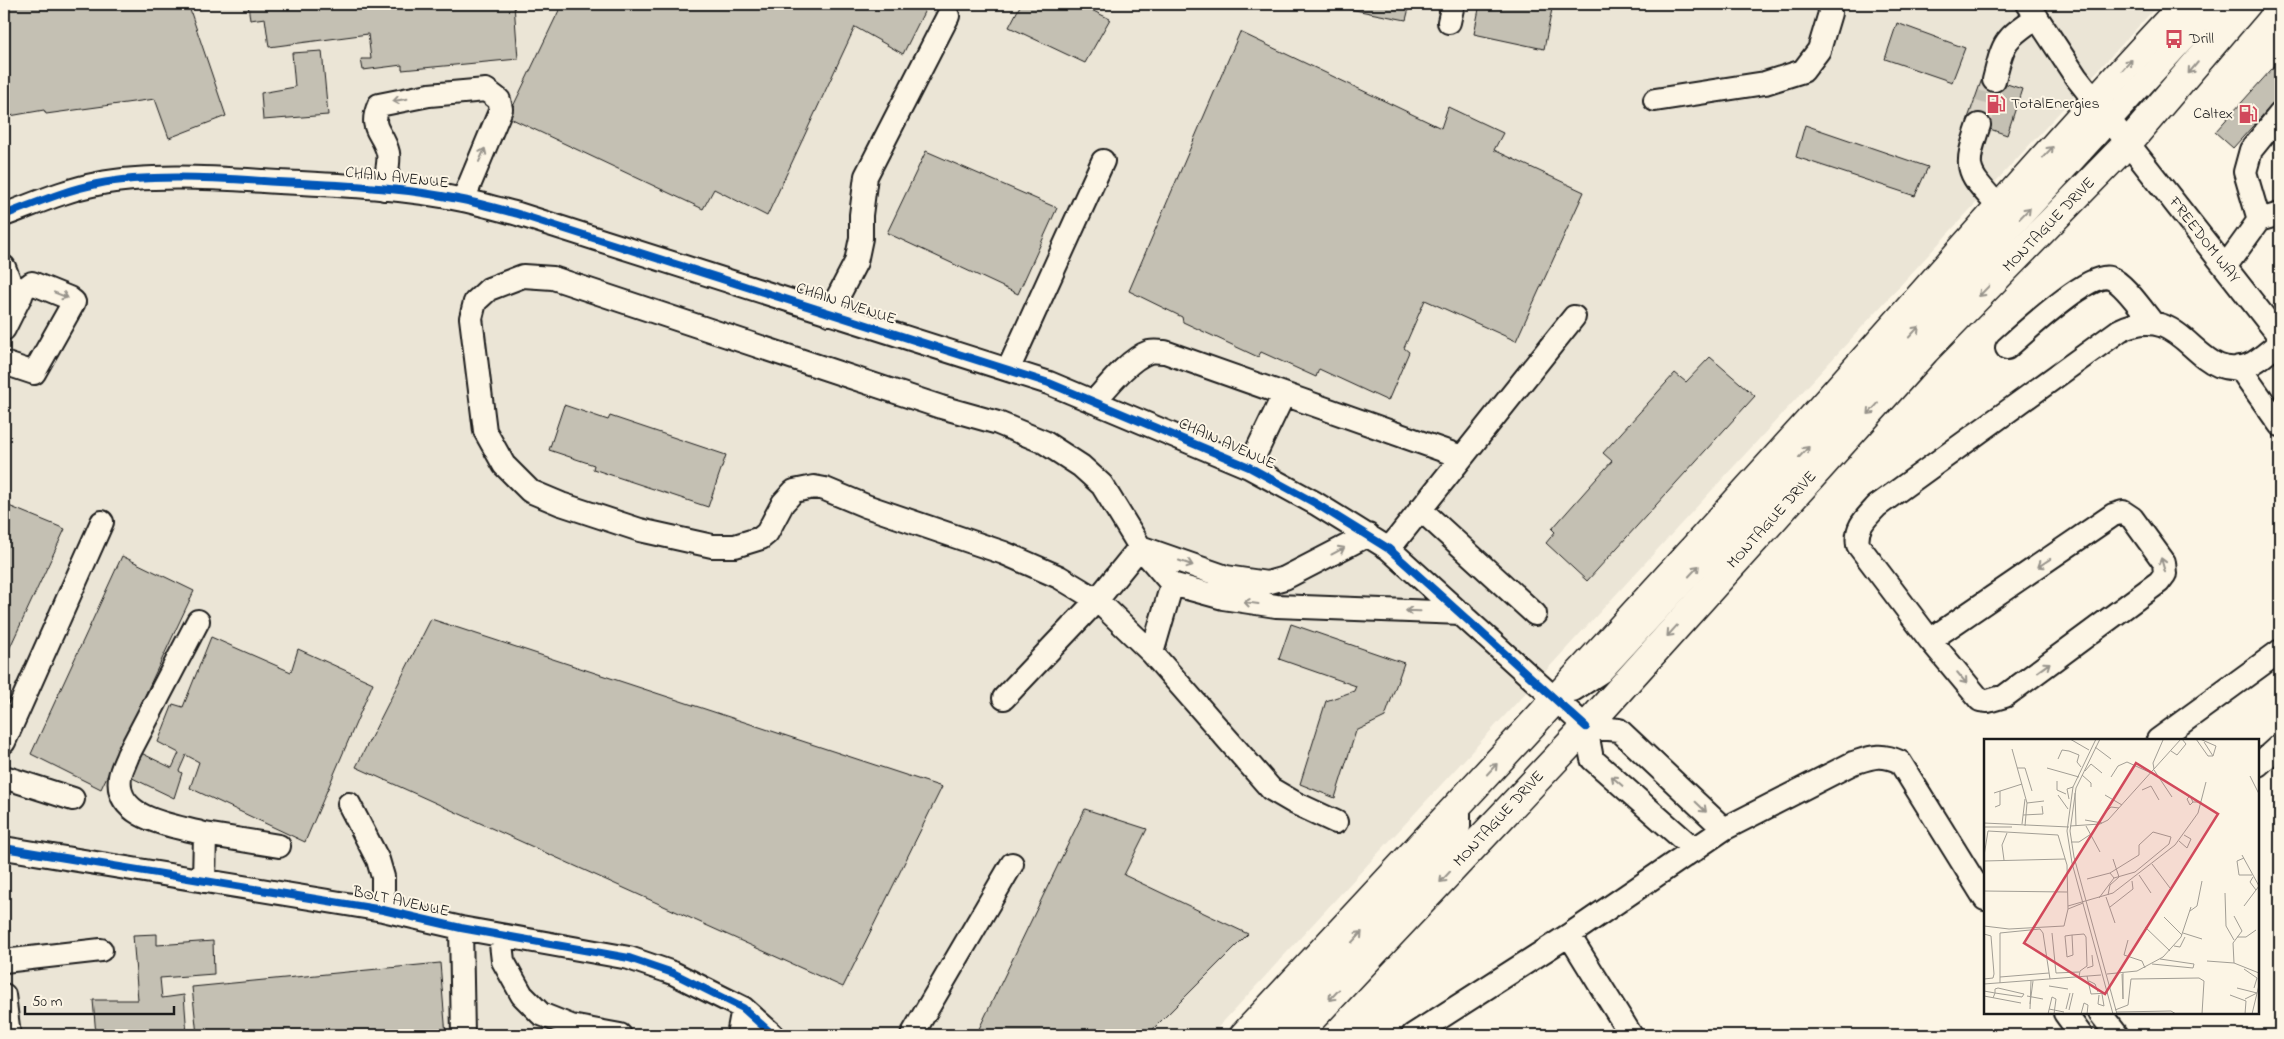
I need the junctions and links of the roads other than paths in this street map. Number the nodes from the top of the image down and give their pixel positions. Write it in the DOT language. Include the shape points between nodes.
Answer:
graph roads {
  1 [pos="1829,4"];
  2 [pos="2184,4"];
  3 [pos="2216,4"];
  4 [pos="2247,4"];
  5 [pos="2033,11"];
  6 [pos="948,16"];
  7 [pos="1994,80"];
  8 [pos="1656,100"];
  9 [pos="2102,111"];
  10 [pos="2280,114"];
  11 [pos="1979,125"];
  12 [pos="2128,143"];
  13 [pos="1103,161"];
  14 [pos="384,189"];
  15 [pos="463,200"];
  16 [pos="1998,206"];
  17 [pos="2280,214"];
  18 [pos="4,215"];
  19 [pos="2259,220"];
  20 [pos="2225,266"];
  21 [pos="4,267"];
  22 [pos="22,296"];
  23 [pos="829,314"];
  24 [pos="1574,317"];
  25 [pos="2152,322"];
  26 [pos="4,330"];
  27 [pos="2280,337"];
  28 [pos="2280,342"];
  29 [pos="2007,348"];
  30 [pos="4,363"];
  31 [pos="2239,367"];
  32 [pos="1008,370"];
  33 [pos="1284,394"];
  34 [pos="1094,402"];
  35 [pos="2280,425"];
  36 [pos="1462,457"];
  37 [pos="1249,467"];
  38 [pos="1420,509"];
  39 [pos="102,522"];
  40 [pos="1368,535"];
  41 [pos="1140,547"];
  42 [pos="1389,549"];
  43 [pos="1172,584"];
  44 [pos="1097,600"];
  45 [pos="1462,613"];
  46 [pos="1534,614"];
  47 [pos="198,621"];
  48 [pos="1930,640"];
  49 [pos="2280,651"];
  50 [pos="1152,653"];
  51 [pos="1004,698"];
  52 [pos="1557,700"];
  53 [pos="1586,727"];
  54 [pos="2159,739"];
  55 [pos="4,742"];
  56 [pos="2280,746"];
  57 [pos="2259,764"];
  58 [pos="4,777"];
  59 [pos="73,799"];
  60 [pos="349,804"];
  61 [pos="1459,805"];
  62 [pos="1336,822"];
  63 [pos="1724,829"];
  64 [pos="205,834"];
  65 [pos="279,846"];
  66 [pos="4,848"];
  67 [pos="1695,850"];
  68 [pos="1012,864"];
  69 [pos="204,881"];
  70 [pos="1984,897"];
  71 [pos="383,910"];
  72 [pos="461,928"];
  73 [pos="1569,935"];
  74 [pos="500,936"];
  75 [pos="101,950"];
  76 [pos="4,961"];
  77 [pos="4,995"];
  78 [pos="743,1008"];
  79 [pos="2066,1014"];
  80 [pos="2101,1014"];
  81 [pos="9,1035"];
  82 [pos="463,1035"];
  83 [pos="620,1035"];
  84 [pos="738,1035"];
  85 [pos="773,1035"];
  86 [pos="912,1035"];
  87 [pos="1244,1035"];
  88 [pos="1262,1035"];
  89 [pos="1296,1035"];
  90 [pos="1413,1035"];
  91 [pos="1631,1035"];
  92 [pos="2081,1035"];
  93 [pos="2117,1035"];
  1 -- 8 [label="street" via="1830,13 1820,50 1803,71 1765,82"];
  9 -- 2 [label="main road, one-way"];
  3 -- 9 [label="street"];
  4 -- 12 [label="main road, MONTAGUE DRIVE, one-way"];
  5 -- 7 [label="street" via="2003,47"];
  5 -- 9 [label="street, FREEDOM WAY"];
  6 -- 23 [label="street" via="866,176 856,262"];
  9 -- 12 [label="street, FREEDOM WAY"];
  16 -- 9 [label="main road, one-way"];
  52 -- 9 [label="street, one-way" via="1601,672"];
  10 -- 19 [label="street" via="2251,150 2244,172"];
  11 -- 16 [label="street" via="1970,152 1972,178"];
  12 -- 20 [label="street, FREEDOM WAY"];
  12 -- 53 [label="main road, MONTAGUE DRIVE, one-way" via="1925,352"];
  13 -- 32 [label="street"];
  14 -- 15 [label="street, CHAIN AVENUE"];
  15 -- 14 [label="street, one-way" via="501,109 499,100 486,90 429,95 379,105 374,115 375,128 389,155"];
  14 -- 18 [label="street, CHAIN AVENUE" via="224,179 141,180 97,184"];
  15 -- 23 [label="street, CHAIN AVENUE" via="518,214"];
  16 -- 52 [label="main road" via="1830,398"];
  17 -- 19 [label="street"];
  19 -- 20 [label="street"];
  20 -- 27 [label="street, FREEDOM WAY"];
  21 -- 22 [label="street" via="9,280"];
  22 -- 26 [label="street"];
  22 -- 30 [label="street, one-way" via="24,289 32,284 74,302 34,373"];
  23 -- 32 [label="street, CHAIN AVENUE"];
  24 -- 36 [label="street"];
  25 -- 29 [label="street" via="2118,283 2102,278 2065,299"];
  25 -- 31 [label="street" via="2182,336 2216,366"];
  25 -- 48 [label="street" via="2120,330 1878,506 1860,525 1856,535 1858,545"];
  28 -- 31 [label="street" via="2253,363"];
  31 -- 35 [label="street"];
  32 -- 34 [label="street, CHAIN AVENUE"];
  33 -- 34 [label="street" via="1165,352 1151,352 1115,378"];
  33 -- 36 [label="street"];
  33 -- 37 [label="street"];
  34 -- 37 [label="street, CHAIN AVENUE"];
  36 -- 38 [label="street"];
  37 -- 40 [label="street, CHAIN AVENUE"];
  38 -- 42 [label="street"];
  38 -- 46 [label="street"];
  39 -- 55 [label="street"];
  41 -- 40 [label="street, one-way" via="1226,577 1267,583 1285,578"];
  40 -- 42 [label="street, CHAIN AVENUE"];
  41 -- 43 [label="street"];
  41 -- 44 [label="street"];
  41 -- 44 [label="street" via="1102,485 1044,442 998,423 553,278 523,276 489,289 475,302 471,318 485,431 504,465 530,491 640,530 712,546 735,546 754,542 767,533 782,502 794,491 814,487 825,489 1013,556 1059,577"];
  42 -- 45 [label="street, CHAIN AVENUE"];
  45 -- 43 [label="street, one-way" via="1259,604 1216,597"];
  43 -- 50 [label="street"];
  44 -- 50 [label="street"];
  44 -- 51 [label="street"];
  45 -- 52 [label="street, CHAIN AVENUE"];
  47 -- 64 [label="street" via="120,776 121,797 130,809"];
  48 -- 48 [label="street, one-way" via="1980,700 1997,700 2159,582 2165,574 2164,562 2132,518 2123,512 2113,515"];
  49 -- 54 [label="street"];
  50 -- 62 [label="street" via="1271,789"];
  52 -- 53 [label="street, CHAIN AVENUE"];
  61 -- 52 [label="main road, one-way"];
  53 -- 63 [label="street, one-way" via="1619,730"];
  67 -- 53 [label="street, one-way" via="1592,759"];
  53 -- 89 [label="main road, MONTAGUE DRIVE, one-way"];
  56 -- 57 [label="street"];
  58 -- 59 [label="street"];
  60 -- 71 [label="street" via="378,860 383,877"];
  61 -- 87 [label="main road"];
  88 -- 61 [label="street, one-way" via="1459,827"];
  63 -- 67 [label="street"];
  63 -- 70 [label="street" via="1853,764 1887,756 1900,762"];
  64 -- 65 [label="street"];
  64 -- 69 [label="street"];
  66 -- 69 [label="street, BOLT AVENUE"];
  67 -- 73 [label="street"];
  68 -- 86 [label="street"];
  69 -- 71 [label="street, BOLT AVENUE"];
  71 -- 72 [label="street, BOLT AVENUE"];
  72 -- 74 [label="street, BOLT AVENUE"];
  72 -- 82 [label="street"];
  73 -- 90 [label="street"];
  73 -- 91 [label="street"];
  74 -- 78 [label="street, BOLT AVENUE" via="629,958 673,974"];
  74 -- 83 [label="street" via="503,961 522,996 541,1014 571,1026"];
  75 -- 76 [label="street"];
  77 -- 81 [label="street"];
  78 -- 84 [label="street"];
  78 -- 85 [label="street, BOLT AVENUE"];
  79 -- 92 [label="street"];
  80 -- 93 [label="street"];
}
